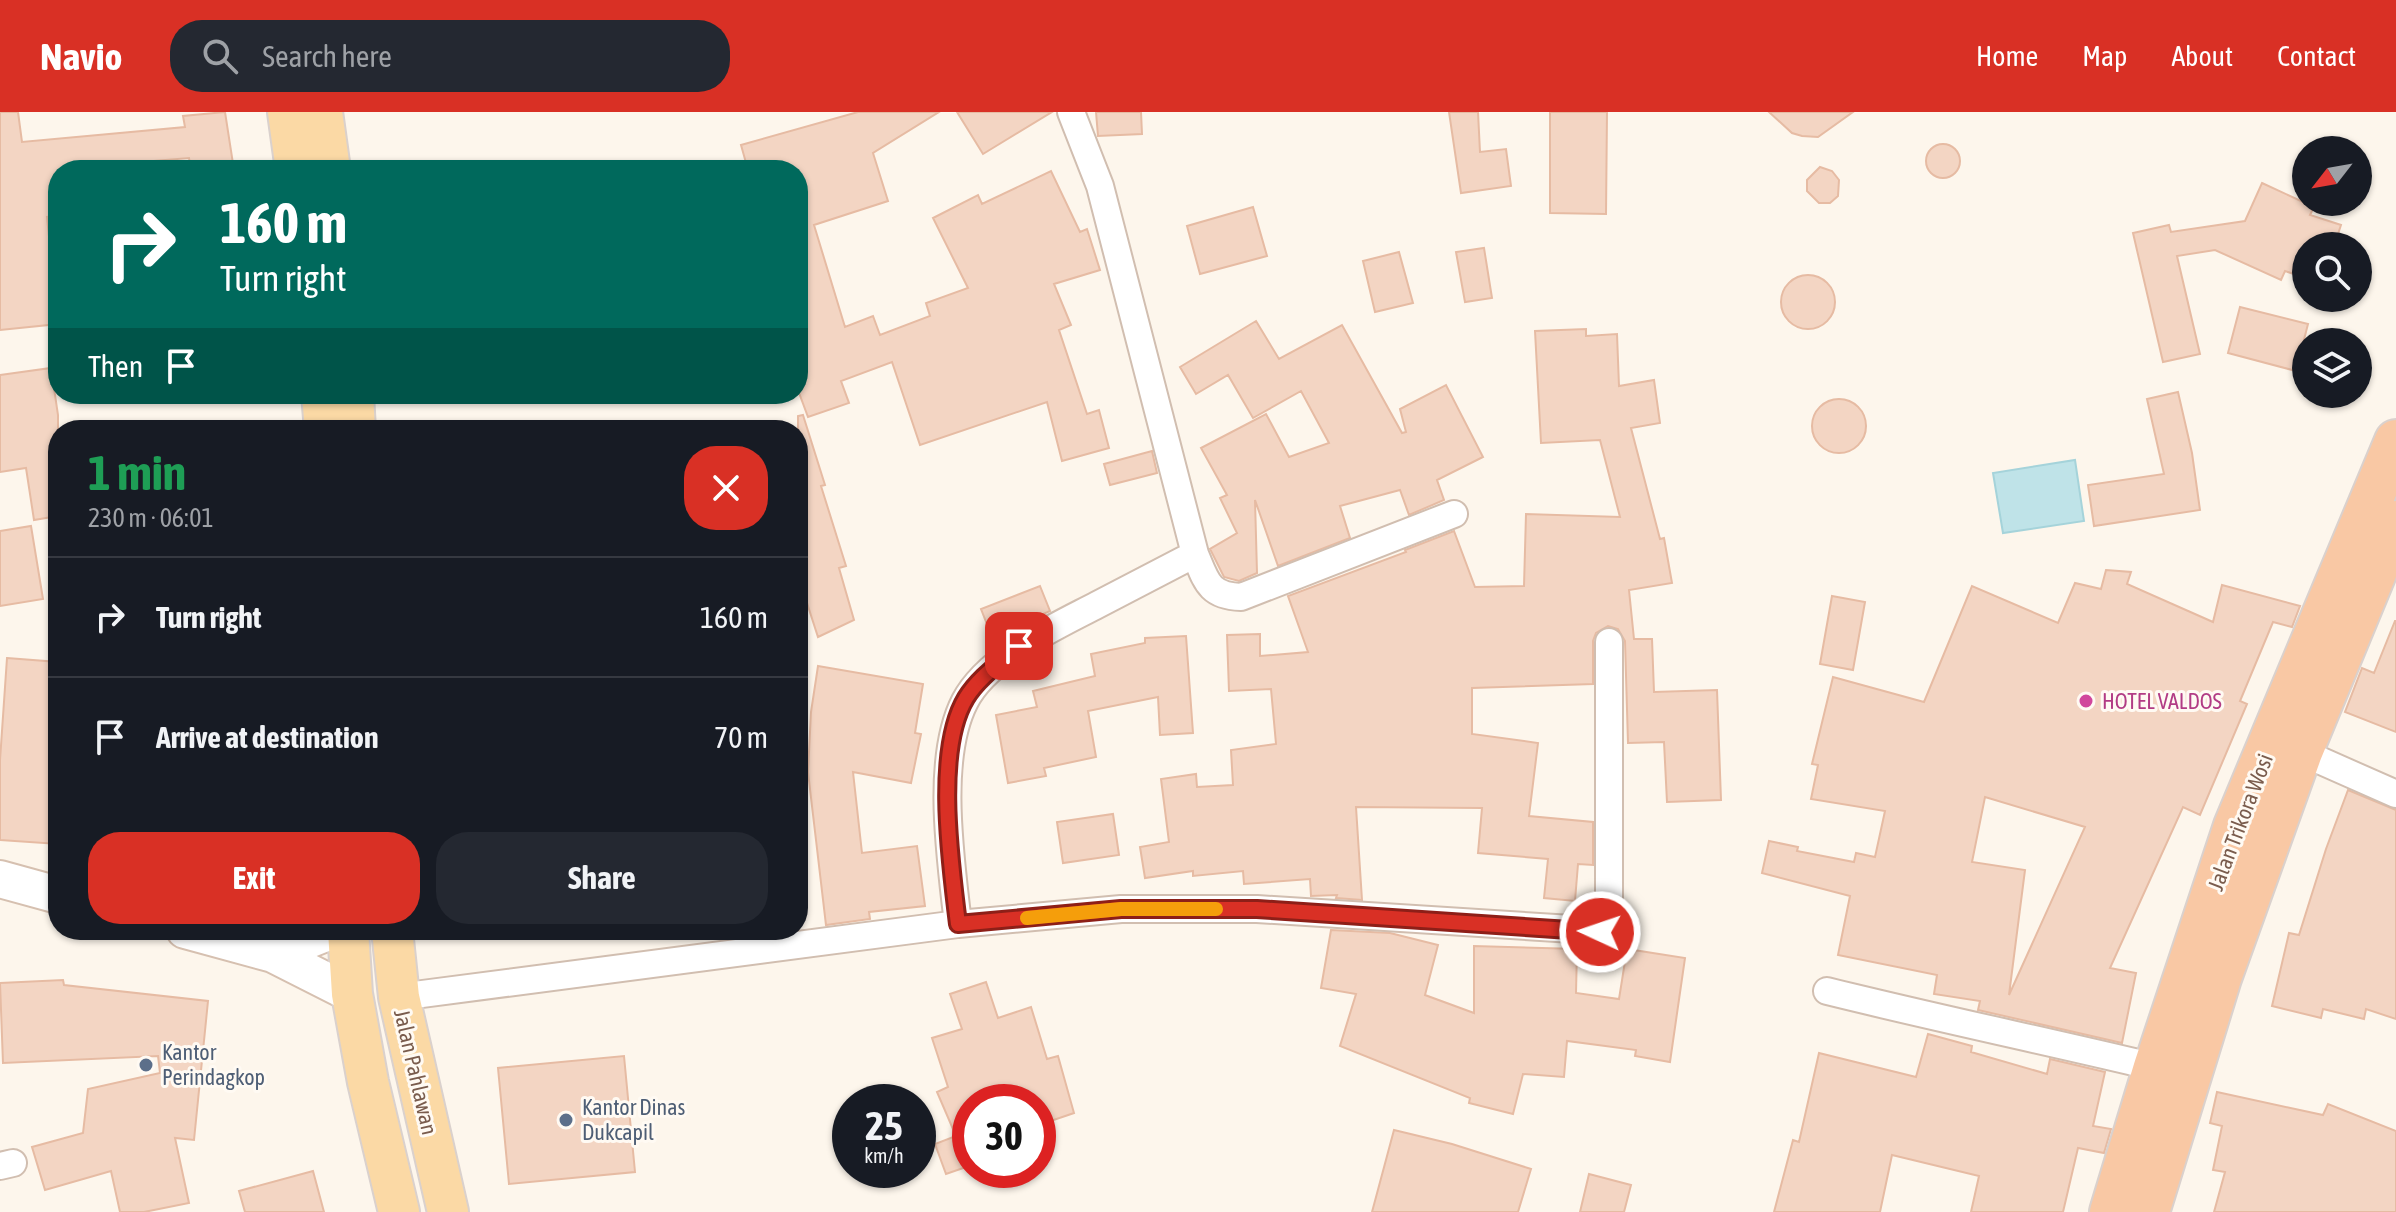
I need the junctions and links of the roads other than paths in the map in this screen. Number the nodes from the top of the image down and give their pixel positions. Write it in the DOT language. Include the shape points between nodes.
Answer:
graph roads {
  1 [pos="288,112"];
  2 [pos="322,112"];
  3 [pos="1071,112"];
  4 [pos="295,160"];
  5 [pos="329,160"];
  6 [pos="2396,441"];
  7 [pos="1454,514"];
  8 [pos="2396,522"];
  9 [pos="1195,554"];
  10 [pos="1609,642"];
  11 [pos="2301,752"];
  12 [pos="2396,794"];
  13 [pos="0,879"];
  14 [pos="48,892"];
  15 [pos="958,924"];
  16 [pos="222,940"];
  17 [pos="308,940"];
  18 [pos="349,940"];
  19 [pos="393,940"];
  20 [pos="273,954"];
  21 [pos="1827,991"];
  22 [pos="352,994"];
  23 [pos="399,997"];
  24 [pos="2155,1067"];
  25 [pos="399,1212"];
  26 [pos="448,1212"];
  27 [pos="2111,1212"];
  28 [pos="2148,1212"];
  1 -- 4 [label="main road"];
  2 -- 5 [label="main road"];
  3 -- 9 [label="street" via="1100,186"];
  6 -- 24 [label="highway, Jalan Trikora Wosi" via="2235,826"];
  7 -- 9 [label="street" via="1241,597 1212,590"];
  8 -- 11 [label="highway, Jalan Trikora Wosi"];
  9 -- 15 [label="street" via="1019,646 966,698 949,753"];
  10 -- 15 [label="street" via="1609,925 1604,931 1257,909 1121,909"];
  11 -- 12 [label="street"];
  11 -- 28 [label="highway, Jalan Trikora Wosi" via="2220,978"];
  13 -- 14 [label="main road"];
  15 -- 23 [label="street"];
  16 -- 20 [label="main road"];
  17 -- 20 [label="main road"];
  18 -- 22 [label="main road"];
  19 -- 23 [label="main road, Jalan Pahlawan"];
  20 -- 22 [label="main road"];
  21 -- 24 [label="street"];
  22 -- 25 [label="main road"];
  23 -- 26 [label="main road, Jalan Pahlawan"];
  24 -- 27 [label="highway, Jalan Trikora Wosi"];
}
